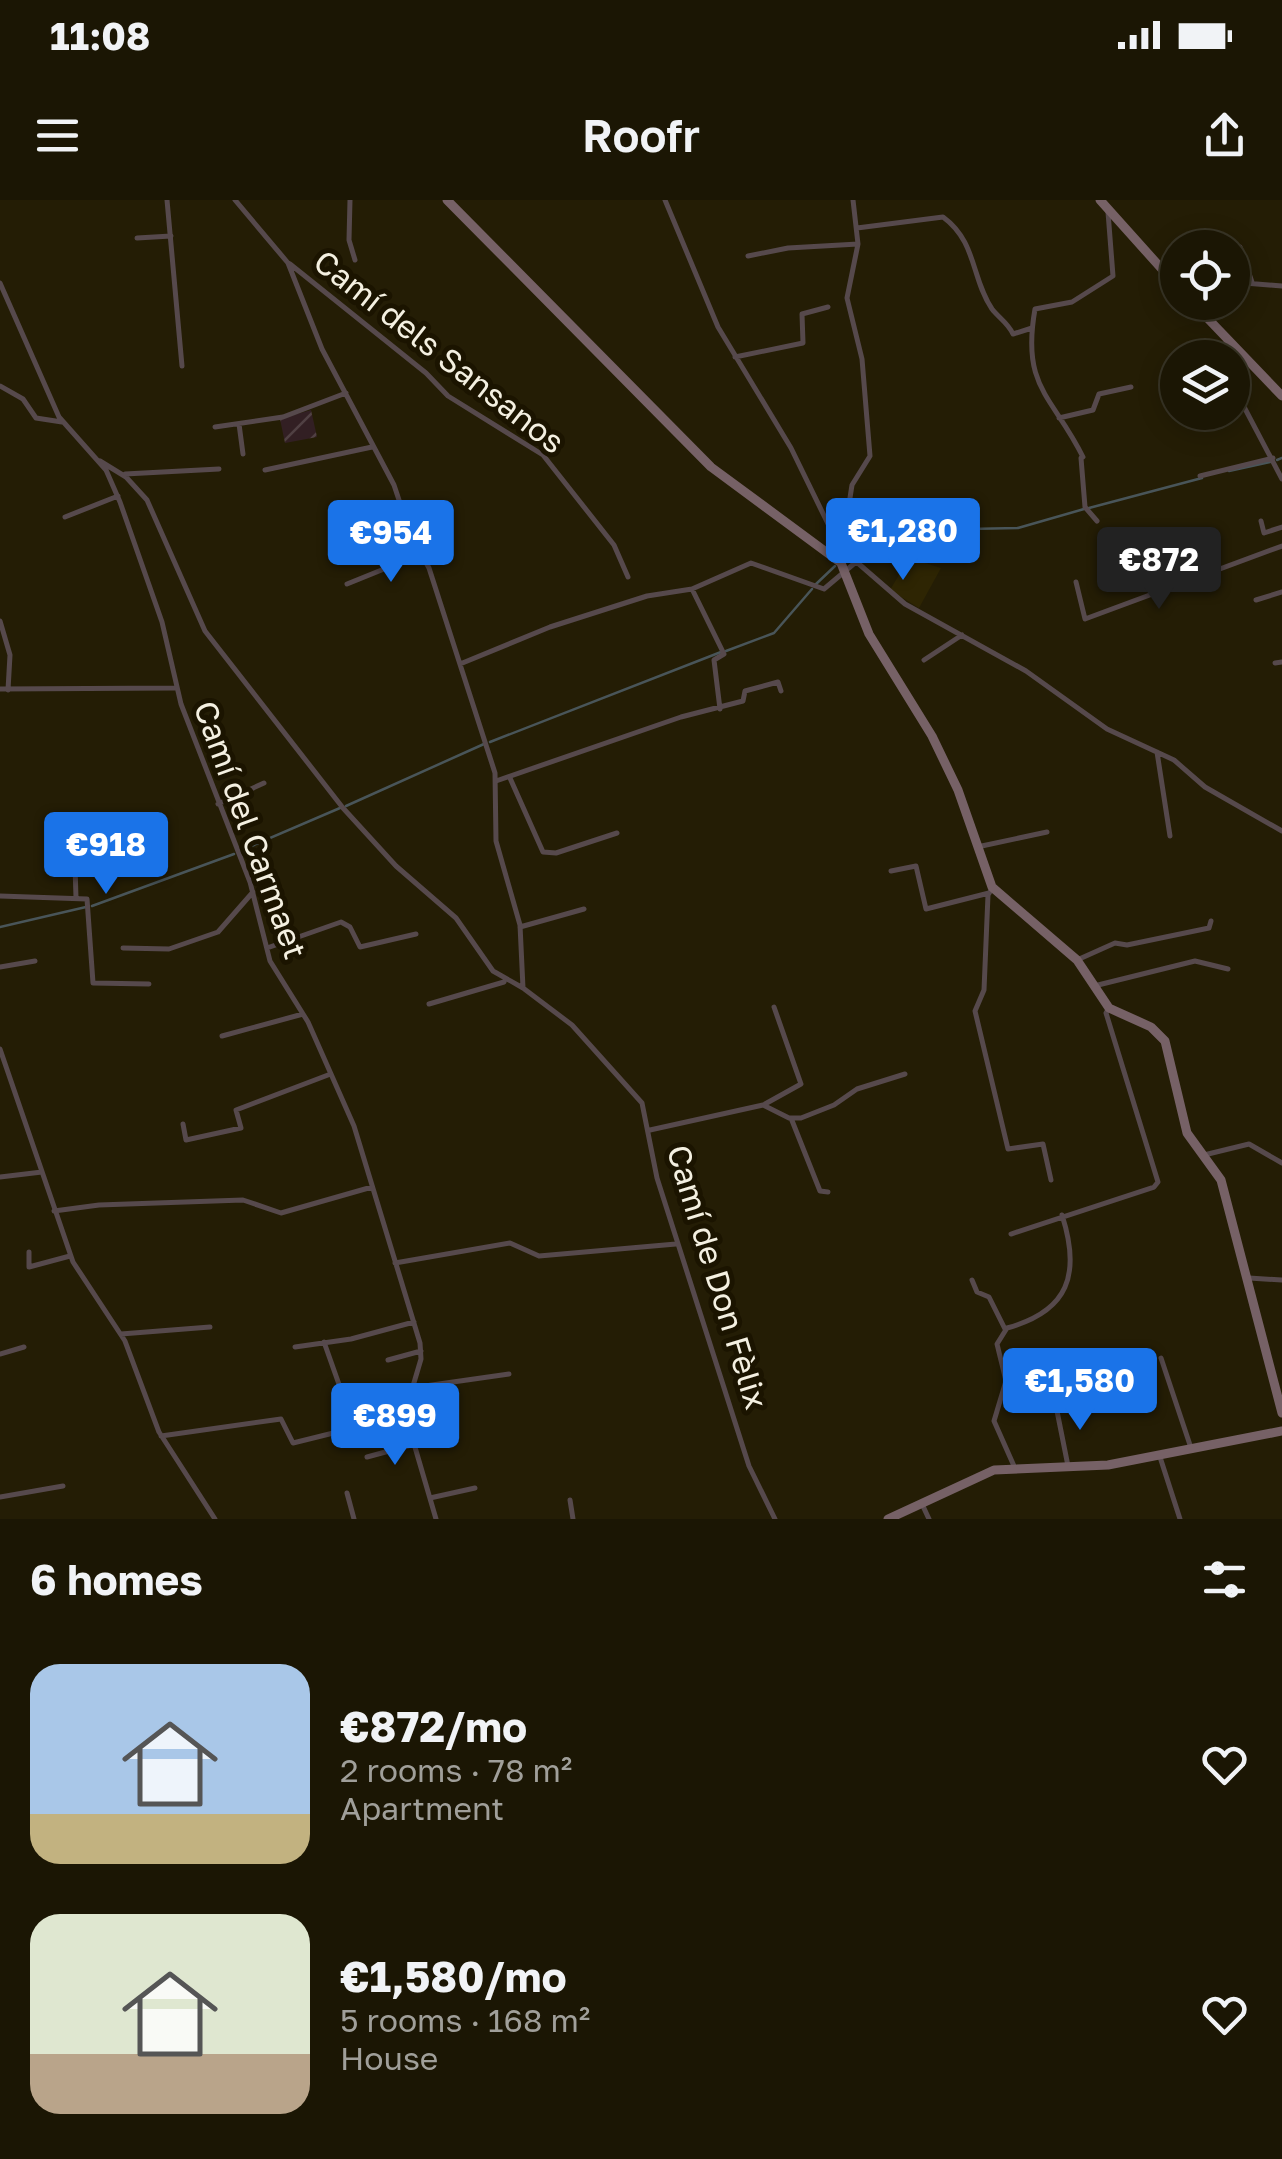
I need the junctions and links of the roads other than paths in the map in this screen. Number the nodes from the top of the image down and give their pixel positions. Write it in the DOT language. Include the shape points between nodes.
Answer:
graph roads {
  1 [pos="166,200"];
  2 [pos="234,200"];
  3 [pos="350,200"];
  4 [pos="448,200"];
  5 [pos="667,200"];
  6 [pos="853,200"];
  7 [pos="1100,200"];
  8 [pos="1108,212"];
  9 [pos="857,228"];
  10 [pos="171,236"];
  11 [pos="136,238"];
  12 [pos="858,244"];
  13 [pos="748,256"];
  14 [pos="355,260"];
  15 [pos="288,263"];
  16 [pos="1160,268"];
  17 [pos="1250,275"];
  18 [pos="0,283"];
  19 [pos="1250,283"];
  20 [pos="1253,283"];
  21 [pos="1282,286"];
  22 [pos="828,307"];
  23 [pos="1208,320"];
  24 [pos="1032,328"];
  25 [pos="1225,340"];
  26 [pos="735,357"];
  27 [pos="1250,365"];
  28 [pos="182,366"];
  29 [pos="0,386"];
  30 [pos="1131,387"];
  31 [pos="346,393"];
  32 [pos="1282,396"];
  33 [pos="1250,415"];
  34 [pos="1059,418"];
  35 [pos="62,422"];
  36 [pos="239,424"];
  37 [pos="216,427"];
  38 [pos="372,447"];
  39 [pos="243,454"];
  40 [pos="98,459"];
  41 [pos="1278,464"];
  42 [pos="219,469"];
  43 [pos="265,470"];
  44 [pos="122,474"];
  45 [pos="1200,476"];
  46 [pos="1282,478"];
  47 [pos="118,496"];
  48 [pos="66,517"];
  49 [pos="1098,521"];
  50 [pos="1261,522"];
  51 [pos="872,523"];
  52 [pos="1282,528"];
  53 [pos="836,538"];
  54 [pos="1282,546"];
  55 [pos="421,554"];
  56 [pos="849,554"];
  57 [pos="856,562"];
  58 [pos="844,568"];
  59 [pos="628,577"];
  60 [pos="1076,582"];
  61 [pos="347,584"];
  62 [pos="692,589"];
  63 [pos="1282,592"];
  64 [pos="1256,600"];
  65 [pos="0,621"];
  66 [pos="962,635"];
  67 [pos="924,660"];
  68 [pos="460,664"];
  69 [pos="176,688"];
  70 [pos="4,690"];
  71 [pos="781,691"];
  72 [pos="720,708"];
  73 [pos="1158,752"];
  74 [pos="510,778"];
  75 [pos="496,781"];
  76 [pos="264,783"];
  77 [pos="218,804"];
  78 [pos="1282,822"];
  79 [pos="1273,825"];
  80 [pos="1282,831"];
  81 [pos="1047,832"];
  82 [pos="617,833"];
  83 [pos="1170,836"];
  84 [pos="977,847"];
  85 [pos="75,866"];
  86 [pos="891,871"];
  87 [pos="991,890"];
  88 [pos="253,892"];
  89 [pos="0,896"];
  90 [pos="76,898"];
  91 [pos="584,909"];
  92 [pos="1211,921"];
  93 [pos="520,926"];
  94 [pos="416,934"];
  95 [pos="124,948"];
  96 [pos="266,948"];
  97 [pos="1078,960"];
  98 [pos="35,961"];
  99 [pos="0,967"];
  100 [pos="1228,970"];
  101 [pos="507,981"];
  102 [pos="149,984"];
  103 [pos="1094,986"];
  104 [pos="523,988"];
  105 [pos="429,1004"];
  106 [pos="774,1007"];
  107 [pos="1109,1008"];
  108 [pos="303,1014"];
  109 [pos="222,1036"];
  110 [pos="0,1048"];
  111 [pos="905,1074"];
  112 [pos="328,1075"];
  113 [pos="764,1105"];
  114 [pos="790,1118"];
  115 [pos="182,1124"];
  116 [pos="650,1130"];
  117 [pos="1204,1155"];
  118 [pos="1282,1162"];
  119 [pos="42,1172"];
  120 [pos="0,1178"];
  121 [pos="1052,1180"];
  122 [pos="372,1187"];
  123 [pos="828,1192"];
  124 [pos="54,1211"];
  125 [pos="1062,1215"];
  126 [pos="1011,1234"];
  127 [pos="678,1244"];
  128 [pos="29,1252"];
  129 [pos="70,1256"];
  130 [pos="395,1263"];
  131 [pos="1246,1278"];
  132 [pos="972,1280"];
  133 [pos="1282,1280"];
  134 [pos="414,1322"];
  135 [pos="210,1327"];
  136 [pos="1006,1330"];
  137 [pos="121,1334"];
  138 [pos="324,1342"];
  139 [pos="24,1347"];
  140 [pos="295,1347"];
  141 [pos="421,1351"];
  142 [pos="0,1354"];
  143 [pos="1161,1358"];
  144 [pos="388,1360"];
  145 [pos="508,1374"];
  146 [pos="410,1388"];
  147 [pos="341,1390"];
  148 [pos="1056,1406"];
  149 [pos="1282,1413"];
  150 [pos="406,1415"];
  151 [pos="1282,1431"];
  152 [pos="161,1436"];
  153 [pos="416,1444"];
  154 [pos="1191,1448"];
  155 [pos="1159,1454"];
  156 [pos="366,1457"];
  157 [pos="1014,1466"];
  158 [pos="1068,1466"];
  159 [pos="63,1486"];
  160 [pos="475,1488"];
  161 [pos="348,1493"];
  162 [pos="0,1497"];
  163 [pos="430,1498"];
  164 [pos="570,1500"];
  165 [pos="922,1504"];
  166 [pos="215,1519"];
  167 [pos="354,1519"];
  168 [pos="436,1519"];
  169 [pos="572,1519"];
  170 [pos="775,1519"];
  171 [pos="888,1519"];
  172 [pos="929,1519"];
  173 [pos="1180,1519"];
  1 -- 10 [label="street"];
  2 -- 15 [label="street"];
  3 -- 14 [label="street"];
  4 -- 58 [label="main road" via="711,467"];
  5 -- 26 [label="street"];
  6 -- 9 [label="street"];
  7 -- 8 [label="main road"];
  8 -- 16 [label="main road"];
  8 -- 24 [label="street" via="1113,276 1072,302 1035,310"];
  9 -- 12 [label="street"];
  9 -- 24 [label="street" via="943,217 974,256 993,310 1013,334"];
  10 -- 11 [label="street"];
  10 -- 28 [label="street"];
  12 -- 13 [label="street"];
  12 -- 53 [label="street" via="847,298 862,359 870,456 852,485"];
  15 -- 31 [label="street"];
  15 -- 59 [label="street, Camí dels Sansanos" via="448,396 543,454 614,545"];
  17 -- 20 [label="street"];
  18 -- 35 [label="street, Camí del Carmaet"];
  19 -- 20 [label="street"];
  20 -- 21 [label="street"];
  22 -- 26 [label="street" via="802,314 803,343"];
  23 -- 25 [label="main road"];
  24 -- 34 [label="street" via="1034,374"];
  26 -- 53 [label="street"];
  27 -- 32 [label="main road"];
  29 -- 35 [label="street" via="23,399 36,418"];
  30 -- 34 [label="street" via="1099,394 1093,410"];
  31 -- 36 [label="street" via="298,413"];
  31 -- 38 [label="street"];
  33 -- 41 [label="street"];
  34 -- 49 [label="street" via="1082,458 1085,507"];
  35 -- 40 [label="street, Camí del Carmaet"];
  36 -- 37 [label="street"];
  36 -- 39 [label="street"];
  38 -- 43 [label="street"];
  38 -- 55 [label="street"];
  40 -- 44 [label="street"];
  40 -- 47 [label="street, Camí del Carmaet"];
  41 -- 45 [label="street"];
  41 -- 46 [label="street"];
  42 -- 44 [label="street"];
  44 -- 101 [label="street" via="147,500 220,654 363,831 438,898 492,971"];
  47 -- 48 [label="street"];
  47 -- 69 [label="street, Camí del Carmaet" via="162,622"];
  50 -- 52 [label="street" via="1264,533"];
  51 -- 56 [label="street" via="874,532 891,527 892,538"];
  53 -- 56 [label="street"];
  54 -- 60 [label="street" via="1085,619"];
  55 -- 61 [label="street"];
  55 -- 68 [label="street"];
  56 -- 57 [label="street"];
  57 -- 58 [label="street"];
  57 -- 66 [label="street" via="891,595"];
  58 -- 62 [label="street" via="824,589 751,563"];
  58 -- 84 [label="main road" via="869,634 938,747"];
  62 -- 68 [label="street" via="550,627"];
  62 -- 72 [label="street" via="724,654 714,660"];
  63 -- 64 [label="street"];
  65 -- 70 [label="street" via="10,654"];
  66 -- 67 [label="street"];
  66 -- 73 [label="street" via="1107,729"];
  68 -- 75 [label="street"];
  69 -- 70 [label="street"];
  69 -- 77 [label="street, Camí del Carmaet"];
  71 -- 72 [label="street" via="778,682 744,691 743,702"];
  72 -- 74 [label="street"];
  73 -- 79 [label="street"];
  73 -- 83 [label="street"];
  74 -- 75 [label="street"];
  74 -- 82 [label="street" via="543,852"];
  75 -- 93 [label="street" via="496,840"];
  76 -- 77 [label="street"];
  77 -- 88 [label="street, Camí del Carmaet"];
  78 -- 79 [label="street"];
  79 -- 80 [label="street"];
  81 -- 84 [label="street"];
  84 -- 87 [label="main road"];
  85 -- 90 [label="street"];
  86 -- 87 [label="street" via="916,866 926,909"];
  87 -- 97 [label="main road"];
  87 -- 121 [label="street" via="984,990 975,1010 984,1062 1008,1149 1043,1144"];
  88 -- 95 [label="street" via="218,932 169,948"];
  88 -- 96 [label="street, Camí del Carmaet"];
  89 -- 90 [label="street"];
  90 -- 102 [label="street" via="90,900 93,983"];
  91 -- 93 [label="street"];
  92 -- 97 [label="street" via="1209,928 1115,943"];
  93 -- 104 [label="street"];
  94 -- 96 [label="street" via="360,948 341,922"];
  96 -- 108 [label="street, Camí del Carmaet"];
  97 -- 103 [label="main road"];
  98 -- 99 [label="street"];
  100 -- 103 [label="street" via="1195,961"];
  101 -- 104 [label="street, Camí de Don Fèlix"];
  101 -- 105 [label="street"];
  103 -- 107 [label="main road"];
  104 -- 116 [label="street, Camí de Don Fèlix" via="621,1077 642,1103"];
  106 -- 113 [label="street" via="801,1084"];
  107 -- 117 [label="main road" via="1152,1027 1165,1041 1182,1121"];
  107 -- 125 [label="street" via="1158,1182"];
  108 -- 109 [label="street"];
  108 -- 112 [label="street, Camí del Carmaet"];
  110 -- 119 [label="street"];
  111 -- 114 [label="street"];
  112 -- 115 [label="street" via="236,1110 241,1128 186,1140"];
  112 -- 122 [label="street, Camí del Carmaet" via="354,1126"];
  113 -- 114 [label="street"];
  113 -- 116 [label="street"];
  114 -- 123 [label="street" via="820,1191"];
  116 -- 127 [label="street, Camí de Don Fèlix" via="656,1178"];
  117 -- 118 [label="street" via="1249,1144"];
  117 -- 131 [label="main road" via="1221,1180"];
  119 -- 120 [label="street"];
  119 -- 124 [label="street"];
  122 -- 124 [label="street" via="281,1213 243,1200"];
  122 -- 130 [label="street, Camí del Carmaet"];
  124 -- 129 [label="street"];
  125 -- 126 [label="street"];
  125 -- 136 [label="street" via="1073,1257 1054,1303 1038,1319"];
  127 -- 130 [label="street" via="538,1256 510,1243"];
  127 -- 170 [label="street, Camí de Don Fèlix" via="749,1466"];
  128 -- 129 [label="street" via="29,1267"];
  129 -- 137 [label="street"];
  130 -- 134 [label="street, Camí del Carmaet"];
  131 -- 133 [label="street"];
  131 -- 149 [label="main road"];
  132 -- 136 [label="street" via="977,1292 990,1297"];
  134 -- 138 [label="street"];
  134 -- 141 [label="street, Camí del Carmaet"];
  135 -- 137 [label="street"];
  136 -- 157 [label="street" via="998,1344 1006,1381 994,1420"];
  137 -- 152 [label="street"];
  138 -- 140 [label="street"];
  138 -- 147 [label="street"];
  139 -- 142 [label="street"];
  141 -- 144 [label="street"];
  141 -- 146 [label="street"];
  143 -- 154 [label="street"];
  145 -- 146 [label="street"];
  146 -- 150 [label="street"];
  148 -- 158 [label="street"];
  150 -- 152 [label="street" via="294,1443 281,1419"];
  150 -- 153 [label="street"];
  151 -- 154 [label="main road"];
  152 -- 166 [label="street"];
  153 -- 156 [label="street"];
  153 -- 163 [label="street"];
  154 -- 155 [label="main road"];
  155 -- 158 [label="main road"];
  155 -- 173 [label="street"];
  157 -- 158 [label="main road"];
  157 -- 165 [label="main road"];
  159 -- 162 [label="street"];
  160 -- 163 [label="street"];
  161 -- 167 [label="street"];
  163 -- 168 [label="street"];
  164 -- 169 [label="street"];
  165 -- 171 [label="main road"];
  165 -- 172 [label="street"];
}
